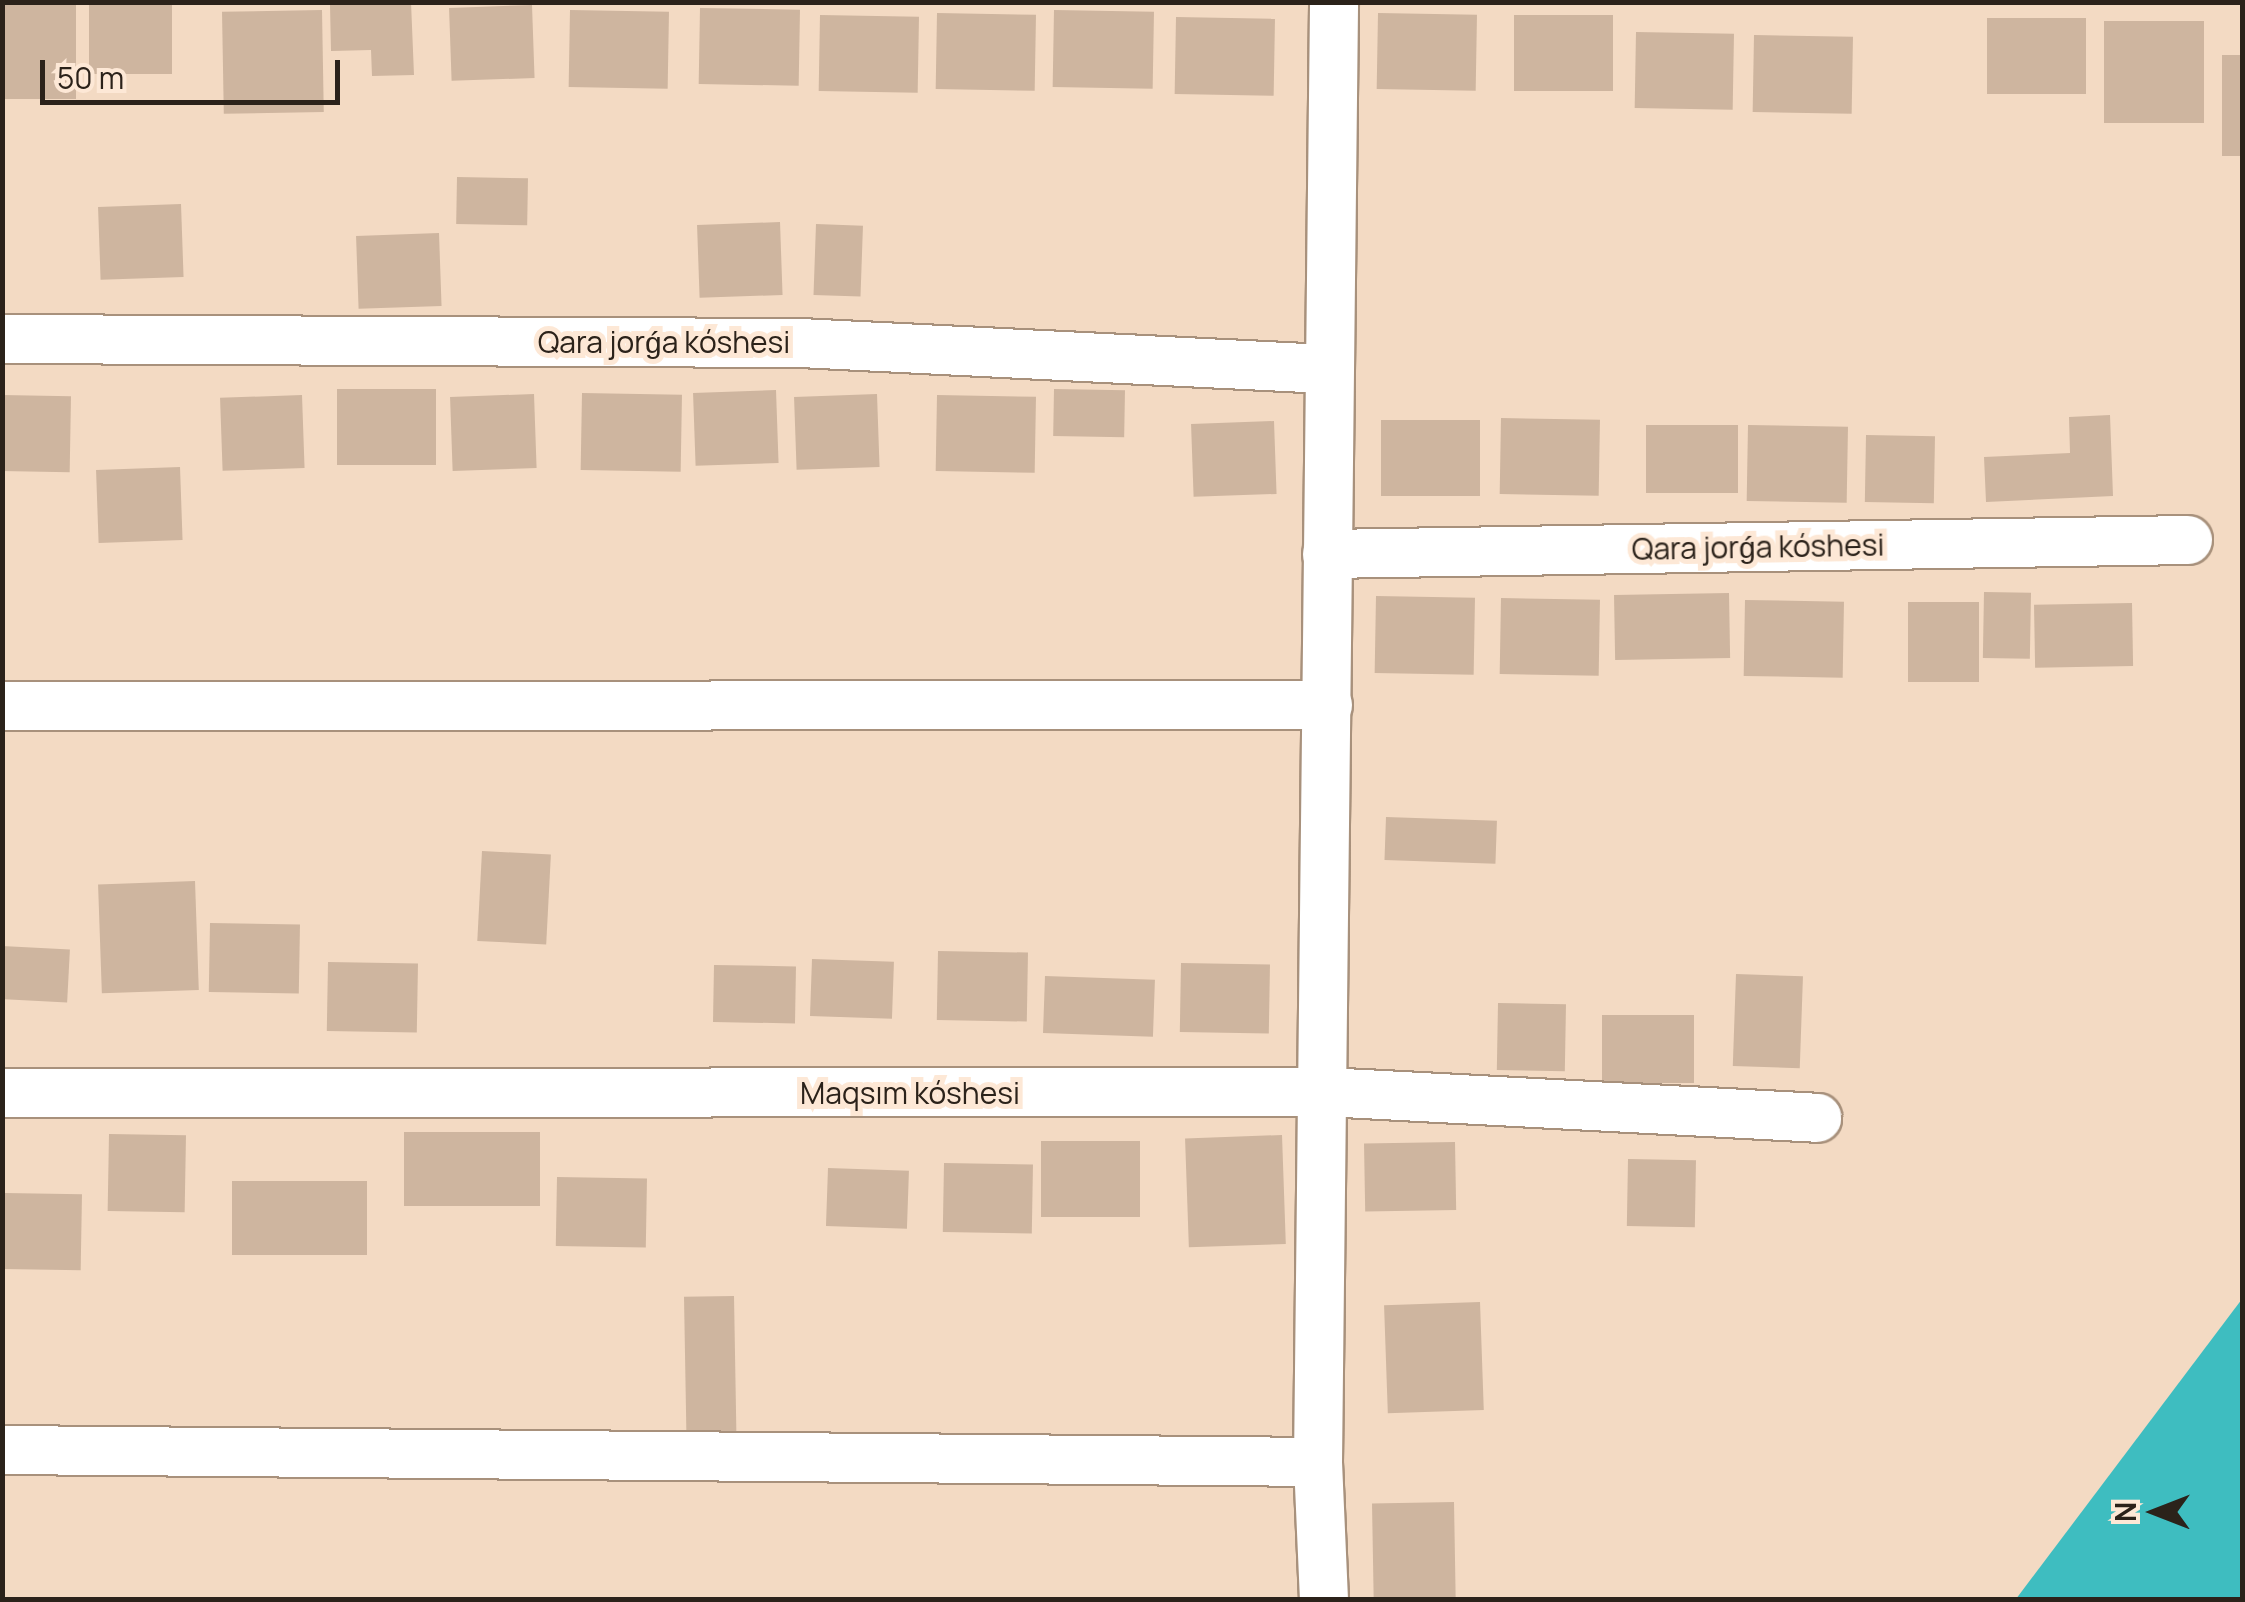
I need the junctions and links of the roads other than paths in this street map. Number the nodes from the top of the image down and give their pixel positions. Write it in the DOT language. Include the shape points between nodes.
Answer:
graph roads {
  1 [pos="1334,2"];
  2 [pos="2,339"];
  3 [pos="1326,368"];
  4 [pos="2188,540"];
  5 [pos="1327,554"];
  6 [pos="1328,705"];
  7 [pos="2,706"];
  8 [pos="1325,1092"];
  9 [pos="2,1093"];
  10 [pos="1817,1118"];
  11 [pos="2,1450"];
  12 [pos="1318,1462"];
  13 [pos="1324,1600"];
  1 -- 3 [label="street"];
  2 -- 3 [label="street, Qara jorǵa kóshesi" via="800,343"];
  3 -- 5 [label="street"];
  4 -- 5 [label="street, Qara jorǵa kóshesi"];
  5 -- 6 [label="street"];
  6 -- 7 [label="street"];
  6 -- 8 [label="street"];
  8 -- 9 [label="street, Maqsım kóshesi"];
  8 -- 10 [label="street, Maqsım kóshesi"];
  8 -- 12 [label="street"];
  11 -- 12 [label="street"];
  12 -- 13 [label="street"];
}
